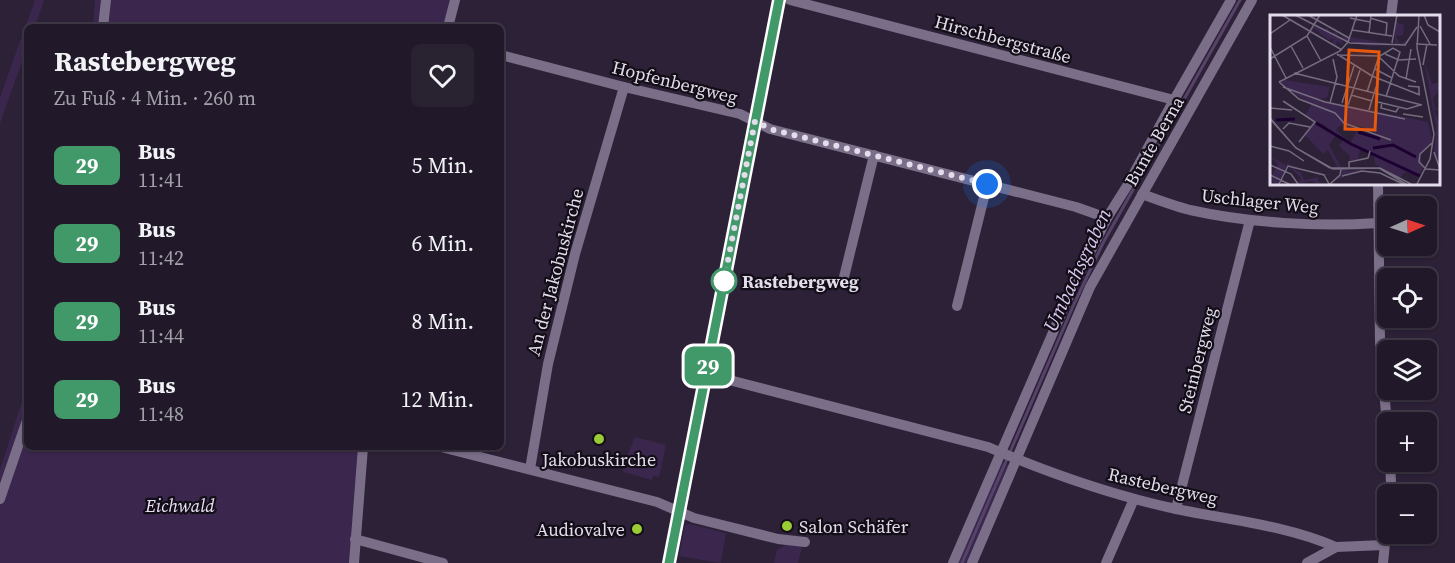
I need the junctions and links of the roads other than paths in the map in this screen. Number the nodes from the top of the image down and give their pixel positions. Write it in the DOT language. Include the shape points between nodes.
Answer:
graph roads {
  1 [pos="106,0"];
  2 [pos="455,0"];
  3 [pos="778,0"];
  4 [pos="790,0"];
  5 [pos="1231,0"];
  6 [pos="1252,0"];
  7 [pos="1393,0"];
  8 [pos="1390,15"];
  9 [pos="103,24"];
  10 [pos="449,24"];
  11 [pos="504,56"];
  12 [pos="624,87"];
  13 [pos="1174,100"];
  14 [pos="755,121"];
  15 [pos="874,155"];
  16 [pos="987,184"];
  17 [pos="1142,194"];
  18 [pos="1107,218"];
  19 [pos="1250,220"];
  20 [pos="1377,223"];
  21 [pos="1378,256"];
  22 [pos="844,277"];
  23 [pos="957,306"];
  24 [pos="706,375"];
  25 [pos="1386,412"];
  26 [pos="24,429"];
  27 [pos="363,450"];
  28 [pos="453,450"];
  29 [pos="1008,456"];
  30 [pos="530,469"];
  31 [pos="0,499"];
  32 [pos="1134,499"];
  33 [pos="1176,509"];
  34 [pos="680,511"];
  35 [pos="355,539"];
  36 [pos="805,542"];
  37 [pos="1384,545"];
  38 [pos="1336,547"];
  39 [pos="354,563"];
  40 [pos="443,563"];
  41 [pos="669,563"];
  42 [pos="953,563"];
  43 [pos="972,563"];
  44 [pos="1106,563"];
  45 [pos="1307,563"];
  46 [pos="1383,563"];
  1 -- 9 [label="street"];
  2 -- 10 [label="street"];
  3 -- 14 [label="street"];
  4 -- 13 [label="street, Hirschbergstraße"];
  5 -- 13 [label="street, Bunte Berna"];
  6 -- 17 [label="street, Bunte Berna"];
  7 -- 8 [label="street"];
  11 -- 12 [label="street, Hopfenbergweg"];
  12 -- 14 [label="street, Hopfenbergweg" via="740,114"];
  12 -- 30 [label="street, An der Jakobuskirche" via="575,254 548,364"];
  13 -- 18 [label="street, Bunte Berna"];
  14 -- 15 [label="street, Hopfenbergweg" via="770,129"];
  14 -- 24 [label="street"];
  15 -- 16 [label="street, Hopfenbergweg"];
  15 -- 22 [label="street"];
  16 -- 18 [label="street, Hopfenbergweg"];
  16 -- 23 [label="street"];
  17 -- 19 [label="street, Uschlager Weg" via="1189,209"];
  17 -- 29 [label="street, Bunte Berna" via="1090,286"];
  18 -- 29 [label="street, Bunte Berna" via="1071,291"];
  19 -- 20 [label="street, Uschlager Weg"];
  19 -- 33 [label="street, Steinbergweg"];
  21 -- 25 [label="street"];
  24 -- 29 [label="street, Rastebergweg" via="977,444"];
  24 -- 34 [label="street"];
  26 -- 31 [label="street"];
  27 -- 35 [label="street"];
  28 -- 30 [label="street"];
  29 -- 32 [label="street, Rastebergweg"];
  29 -- 42 [label="street, Bunte Berna"];
  29 -- 43 [label="street, Bunte Berna"];
  30 -- 34 [label="street"];
  32 -- 33 [label="street, Rastebergweg"];
  32 -- 44 [label="street"];
  33 -- 38 [label="street, Rastebergweg" via="1270,525"];
  34 -- 36 [label="street" via="778,539"];
  34 -- 41 [label="street"];
  35 -- 39 [label="street"];
  35 -- 40 [label="street"];
  37 -- 38 [label="street"];
  37 -- 46 [label="street"];
  38 -- 45 [label="street"];
}
